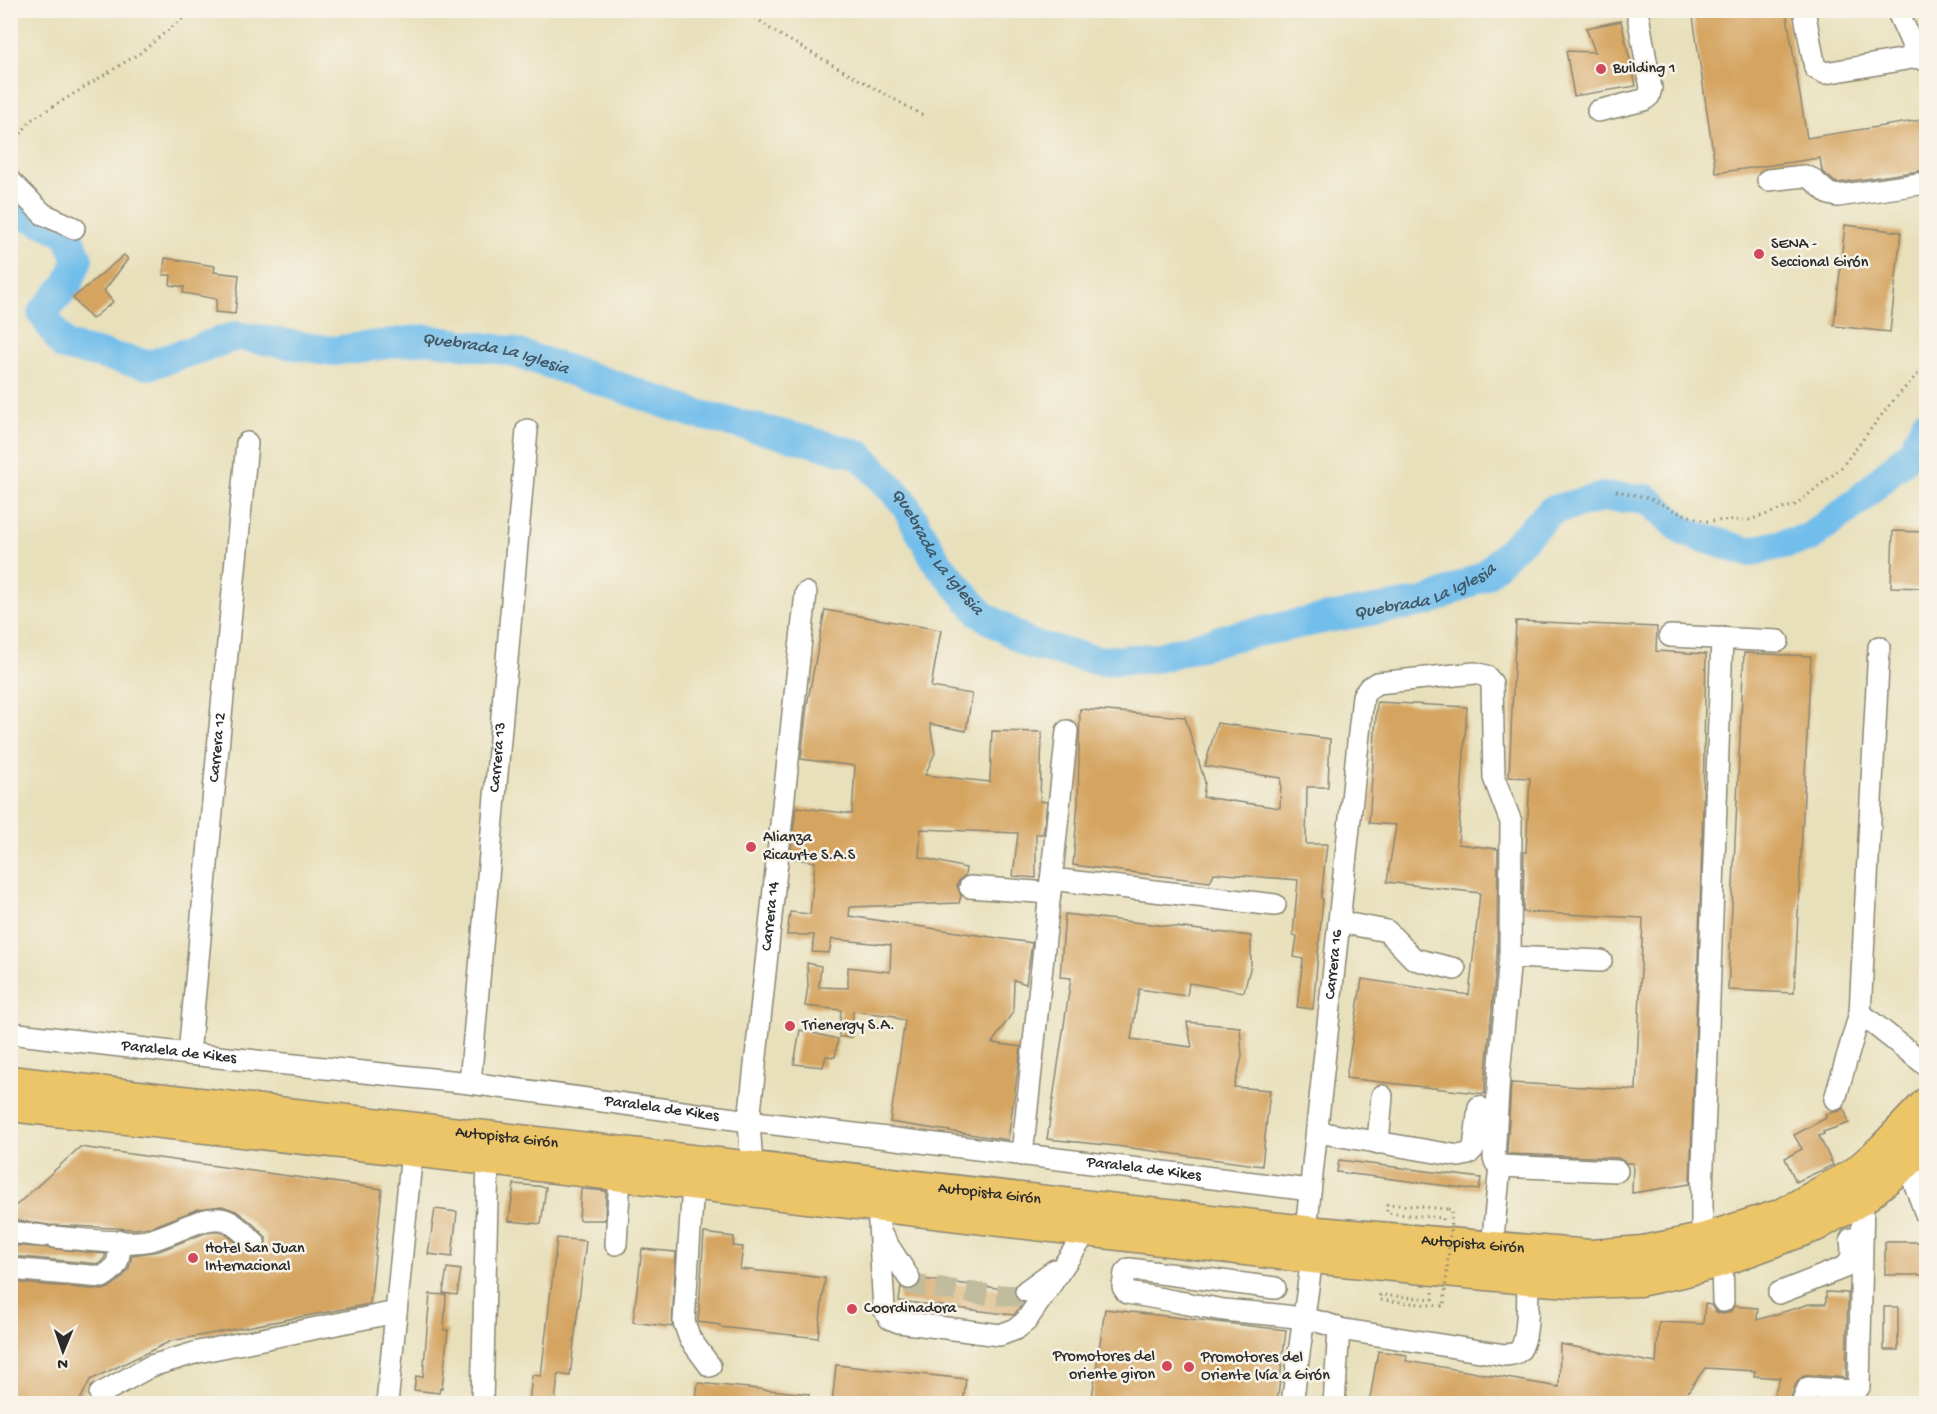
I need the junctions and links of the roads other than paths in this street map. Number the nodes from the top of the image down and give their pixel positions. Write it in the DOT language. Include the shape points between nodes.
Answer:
graph roads {
  1 [pos="1638,10"];
  2 [pos="1804,10"];
  3 [pos="1897,10"];
  4 [pos="1922,59"];
  5 [pos="1598,111"];
  6 [pos="1768,180"];
  7 [pos="10,181"];
  8 [pos="1926,183"];
  9 [pos="74,228"];
  10 [pos="527,430"];
  11 [pos="247,443"];
  12 [pos="806,593"];
  13 [pos="1670,636"];
  14 [pos="1722,638"];
  15 [pos="1778,641"];
  16 [pos="1879,647"];
  17 [pos="1067,731"];
  18 [pos="1051,886"];
  19 [pos="970,887"];
  20 [pos="1275,905"];
  21 [pos="1340,922"];
  22 [pos="1510,957"];
  23 [pos="1601,961"];
  24 [pos="1455,969"];
  25 [pos="1860,1013"];
  26 [pos="10,1033"];
  27 [pos="189,1054"];
  28 [pos="1926,1065"];
  29 [pos="10,1081"];
  30 [pos="470,1083"];
  31 [pos="1382,1096"];
  32 [pos="1835,1099"];
  33 [pos="1926,1103"];
  34 [pos="10,1106"];
  35 [pos="1479,1107"];
  36 [pos="749,1121"];
  37 [pos="1317,1132"];
  38 [pos="1378,1143"];
  39 [pos="412,1151"];
  40 [pos="1917,1153"];
  41 [pos="1022,1155"];
  42 [pos="488,1160"];
  43 [pos="1500,1166"];
  44 [pos="752,1167"];
  45 [pos="1617,1172"];
  46 [pos="620,1176"];
  47 [pos="693,1185"];
  48 [pos="1310,1190"];
  49 [pos="1855,1204"];
  50 [pos="1926,1215"];
  51 [pos="879,1220"];
  52 [pos="1087,1231"];
  53 [pos="10,1232"];
  54 [pos="1702,1239"];
  55 [pos="121,1241"];
  56 [pos="254,1242"];
  57 [pos="616,1244"];
  58 [pos="1309,1244"];
  59 [pos="1492,1248"];
  60 [pos="1067,1261"];
  61 [pos="1722,1261"];
  62 [pos="10,1269"];
  63 [pos="909,1278"];
  64 [pos="1528,1280"];
  65 [pos="1225,1282"];
  66 [pos="1275,1288"];
  67 [pos="1026,1291"];
  68 [pos="1779,1293"];
  69 [pos="1723,1300"];
  70 [pos="1221,1309"];
  71 [pos="396,1312"];
  72 [pos="1303,1319"];
  73 [pos="1339,1329"];
  74 [pos="710,1366"];
  75 [pos="100,1394"];
  76 [pos="1802,1402"];
  77 [pos="387,1404"];
  78 [pos="482,1404"];
  79 [pos="1292,1404"];
  80 [pos="1334,1404"];
  1 -- 5 [label="street" via="1649,96"];
  2 -- 4 [label="street" via="1818,71"];
  3 -- 4 [label="street"];
  6 -- 8 [label="street" via="1805,176 1838,196"];
  7 -- 9 [label="street" via="44,214"];
  10 -- 30 [label="street, Carrera 13"];
  11 -- 27 [label="street, Carrera 12"];
  12 -- 36 [label="street, Carrera 14"];
  13 -- 14 [label="street"];
  14 -- 15 [label="street"];
  14 -- 54 [label="street"];
  16 -- 25 [label="street"];
  17 -- 18 [label="street"];
  18 -- 19 [label="street"];
  18 -- 20 [label="street"];
  18 -- 41 [label="street"];
  21 -- 22 [label="street, Carrera 16" via="1363,696 1377,683 1486,675 1492,682 1494,778 1511,822"];
  21 -- 24 [label="street" via="1387,931 1414,959"];
  21 -- 37 [label="street, Carrera 16"];
  22 -- 23 [label="street"];
  22 -- 43 [label="street" via="1494,1158"];
  25 -- 28 [label="street"];
  25 -- 32 [label="street"];
  26 -- 27 [label="street, Paralela de Kikes"];
  27 -- 30 [label="street, Paralela de Kikes"];
  29 -- 44 [label="highway, Autopista Girón"];
  30 -- 36 [label="street, Paralela de Kikes"];
  31 -- 38 [label="street"];
  33 -- 54 [label="highway, Autopista Girón" via="1856,1172 1782,1214"];
  34 -- 39 [label="highway, Autopista Girón"];
  35 -- 38 [label="street" via="1474,1148 1468,1154 1459,1156"];
  36 -- 41 [label="street, Paralela de Kikes"];
  36 -- 44 [label="street, Carrera 14"];
  37 -- 38 [label="street"];
  37 -- 48 [label="street, Carrera 16"];
  39 -- 42 [label="highway, Autopista Girón"];
  39 -- 71 [label="street"];
  40 -- 49 [label="highway, Autopista Girón"];
  40 -- 50 [label="street"];
  41 -- 48 [label="street, Paralela de Kikes"];
  42 -- 46 [label="highway, Autopista Girón"];
  42 -- 78 [label="street"];
  43 -- 45 [label="street"];
  43 -- 59 [label="street"];
  44 -- 58 [label="highway, Autopista Girón"];
  46 -- 47 [label="highway, Autopista Girón"];
  46 -- 57 [label="street"];
  47 -- 51 [label="highway, Autopista Girón"];
  47 -- 74 [label="street" via="684,1322 690,1339"];
  48 -- 58 [label="street, Carrera 16"];
  49 -- 61 [label="highway, Autopista Girón" via="1816,1226"];
  49 -- 68 [label="street" via="1851,1261 1845,1267"];
  49 -- 76 [label="street" via="1859,1387 1853,1391 1808,1388"];
  51 -- 52 [label="highway, Autopista Girón"];
  51 -- 60 [label="street" via="884,1309 899,1322 1000,1335 1026,1321"];
  51 -- 63 [label="street"];
  52 -- 58 [label="highway, Autopista Girón"];
  52 -- 60 [label="street"];
  53 -- 55 [label="street"];
  54 -- 59 [label="highway, Autopista Girón" via="1643,1251 1590,1255"];
  55 -- 56 [label="street" via="159,1239 207,1219 220,1219 228,1220"];
  55 -- 62 [label="street" via="118,1263 102,1277"];
  58 -- 59 [label="highway, Autopista Girón"];
  58 -- 64 [label="highway, Autopista Girón"];
  58 -- 72 [label="street, Carrera 16"];
  60 -- 67 [label="street"];
  61 -- 64 [label="highway, Autopista Girón" via="1639,1281"];
  61 -- 69 [label="street"];
  64 -- 73 [label="street" via="1526,1334 1515,1353 1505,1355"];
  65 -- 66 [label="street"];
  65 -- 70 [label="street"];
  65 -- 70 [label="street" via="1130,1269 1125,1273 1123,1287 1127,1293"];
  70 -- 72 [label="street"];
  71 -- 75 [label="street" via="198,1352 151,1366"];
  71 -- 77 [label="street"];
  72 -- 73 [label="street"];
  72 -- 79 [label="street, Carrera 16"];
  73 -- 80 [label="street"];
}
